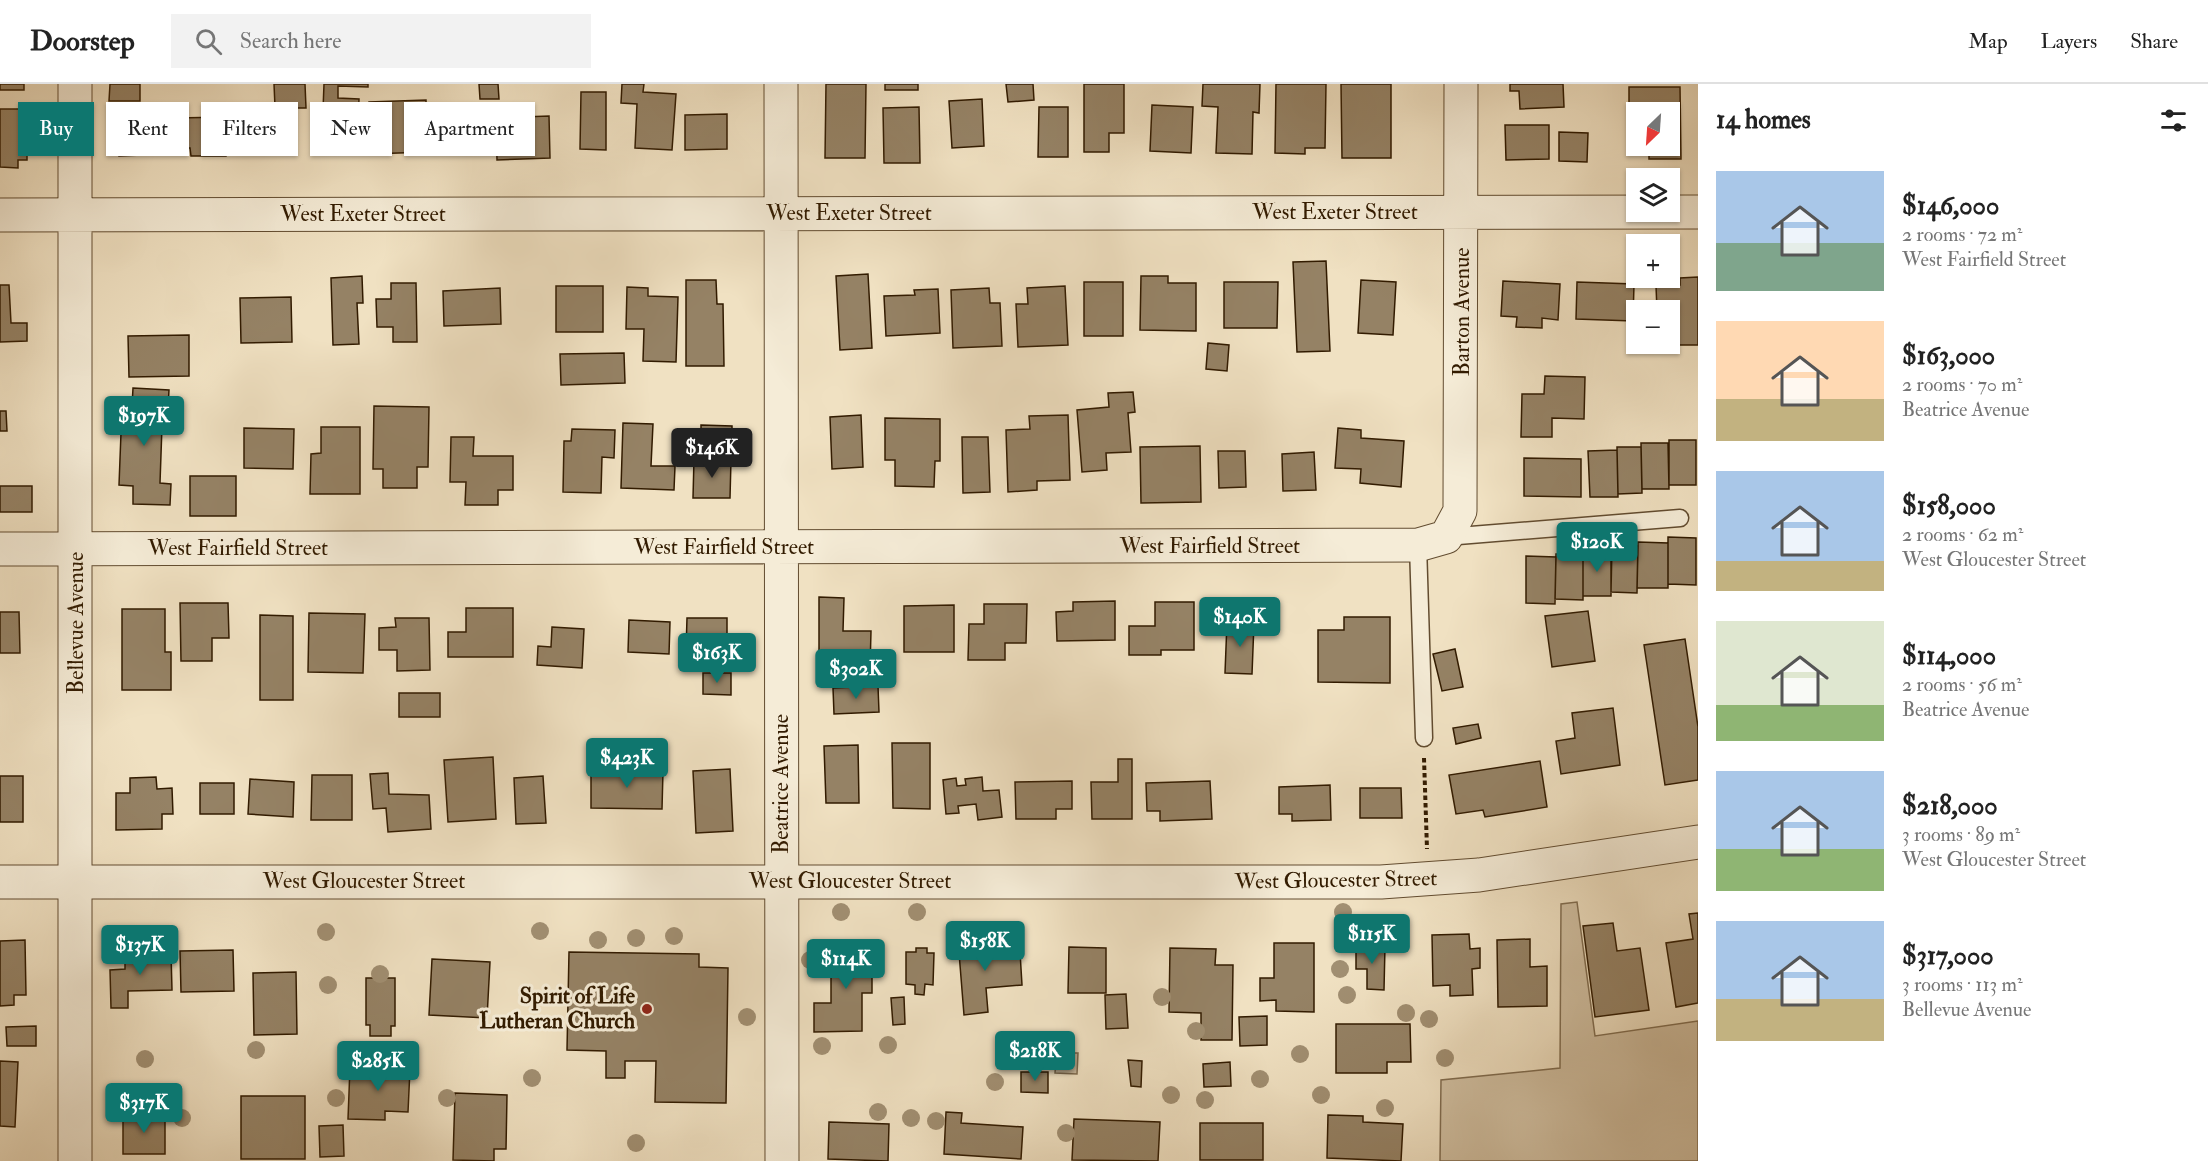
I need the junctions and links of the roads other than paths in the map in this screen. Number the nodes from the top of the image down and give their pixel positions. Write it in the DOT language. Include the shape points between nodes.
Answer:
graph roads {
  1 [pos="75,84"];
  2 [pos="781,84"];
  3 [pos="1461,84"];
  4 [pos="1462,211"];
  5 [pos="1698,212"];
  6 [pos="781,213"];
  7 [pos="0,215"];
  8 [pos="75,215"];
  9 [pos="1680,518"];
  10 [pos="1432,541"];
  11 [pos="782,547"];
  12 [pos="0,549"];
  13 [pos="76,549"];
  14 [pos="1424,738"];
  15 [pos="1698,842"];
  16 [pos="781,880"];
  17 [pos="0,882"];
  18 [pos="74,882"];
  19 [pos="75,1161"];
  20 [pos="782,1161"];
  1 -- 8 [label="street, Bellevue Avenue"];
  2 -- 6 [label="street, Beatrice Avenue"];
  3 -- 4 [label="street, Barton Avenue"];
  4 -- 5 [label="street, West Exeter Street"];
  4 -- 6 [label="street, West Exeter Street"];
  4 -- 10 [label="street, Barton Avenue" via="1460,511"];
  6 -- 8 [label="street, West Exeter Street"];
  6 -- 11 [label="street, Beatrice Avenue"];
  7 -- 8 [label="street, West Exeter Street"];
  8 -- 13 [label="street, Bellevue Avenue"];
  9 -- 10 [label="lane"];
  10 -- 11 [label="street, West Fairfield Street"];
  10 -- 14 [label="lane"];
  11 -- 13 [label="street, West Fairfield Street"];
  11 -- 16 [label="street, Beatrice Avenue"];
  12 -- 13 [label="street, West Fairfield Street"];
  13 -- 18 [label="street, Bellevue Avenue"];
  15 -- 16 [label="street, West Gloucester Street" via="1479,875 1408,881"];
  16 -- 18 [label="street, West Gloucester Street"];
  16 -- 20 [label="street, Beatrice Avenue"];
  17 -- 18 [label="street, West Gloucester Street"];
  18 -- 19 [label="street, Bellevue Avenue"];
}
